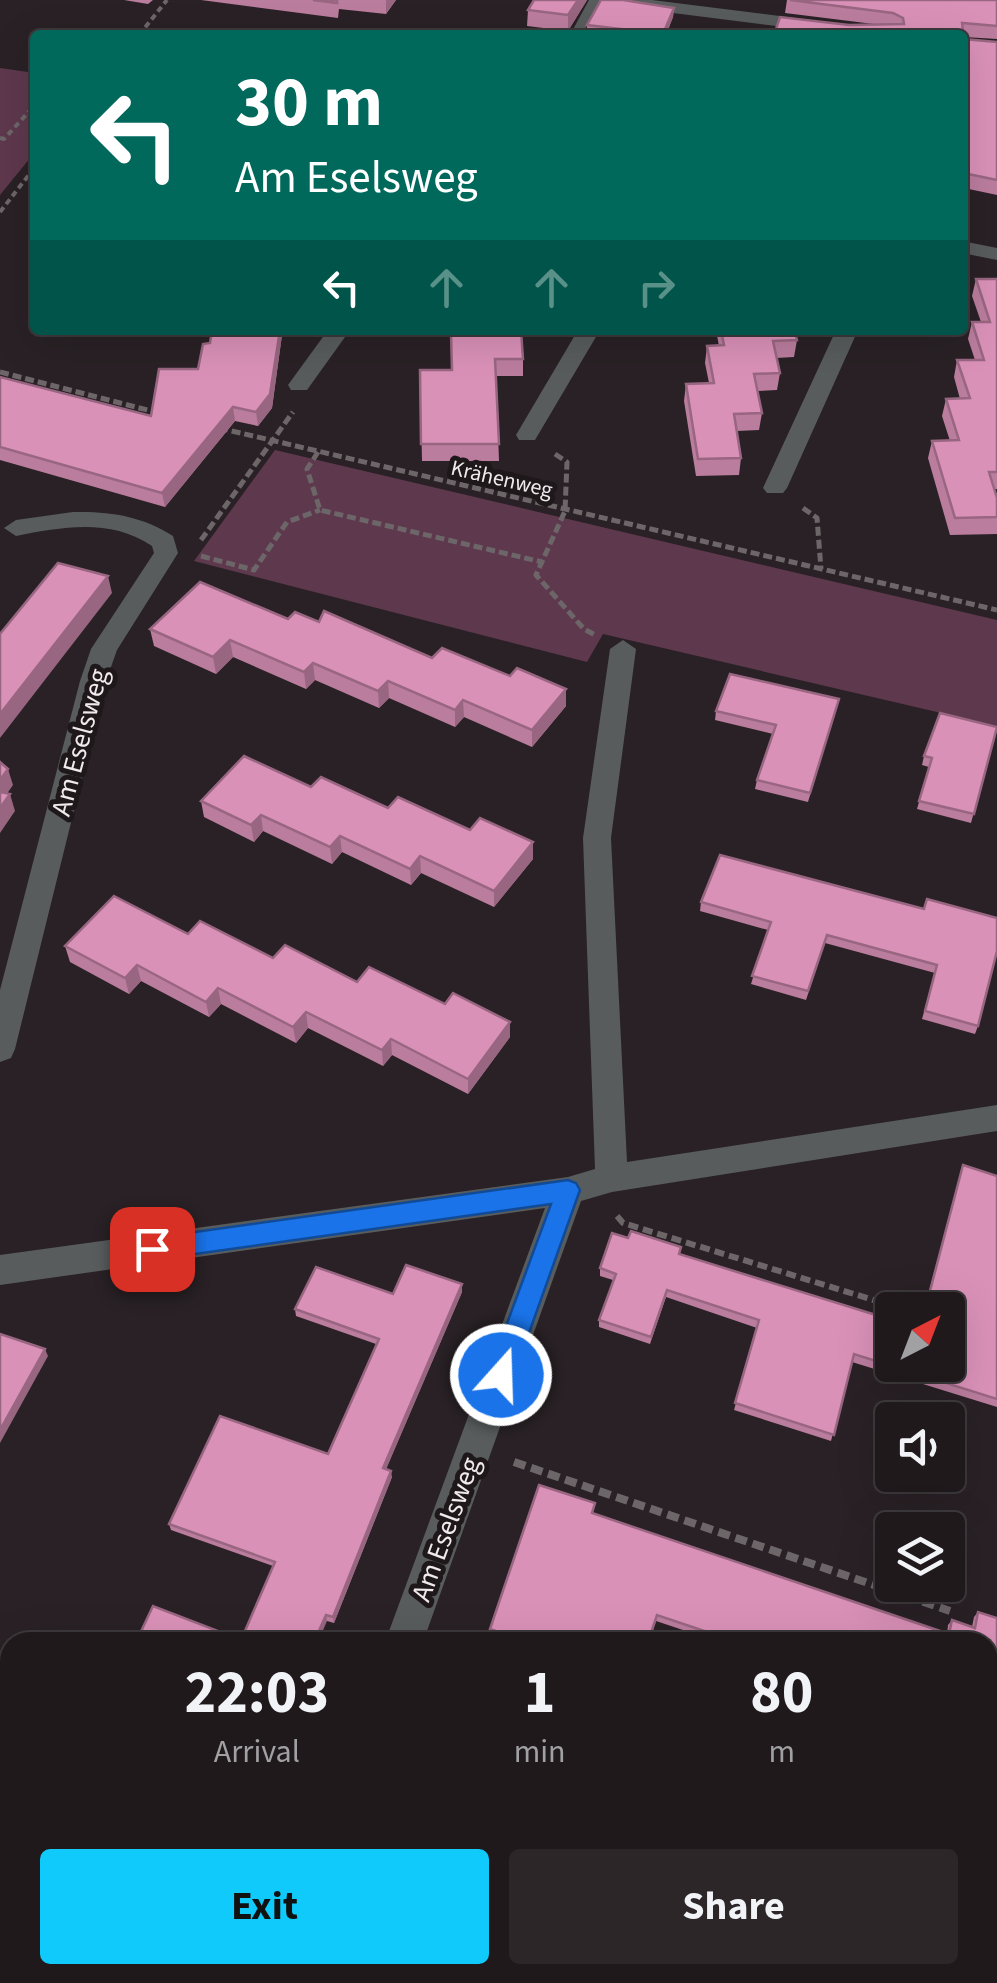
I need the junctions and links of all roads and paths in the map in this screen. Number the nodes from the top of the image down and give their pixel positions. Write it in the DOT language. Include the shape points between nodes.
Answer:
graph roads {
  1 [pos="167,0"];
  2 [pos="594,0"];
  3 [pos="610,0"];
  4 [pos="143,30"];
  5 [pos="579,30"];
  6 [pos="850,30"];
  7 [pos="30,110"];
  8 [pos="0,138"];
  9 [pos="30,173"];
  10 [pos="0,212"];
  11 [pos="968,248"];
  12 [pos="997,254"];
  13 [pos="336,335"];
  14 [pos="586,335"];
  15 [pos="846,335"];
  16 [pos="0,372"];
  17 [pos="300,392"];
  18 [pos="164,414"];
  19 [pos="219,428"];
  20 [pos="527,435"];
  21 [pos="271,442"];
  22 [pos="318,452"];
  23 [pos="567,462"];
  24 [pos="774,488"];
  25 [pos="320,510"];
  26 [pos="565,511"];
  27 [pos="817,518"];
  28 [pos="16,528"];
  29 [pos="542,562"];
  30 [pos="821,569"];
  31 [pos="997,610"];
  32 [pos="622,650"];
  33 [pos="0,1049"];
  34 [pos="997,1118"];
  35 [pos="590,1184"];
  36 [pos="0,1270"];
  37 [pos="875,1300"];
  38 [pos="474,1449"];
  39 [pos="950,1611"];
  40 [pos="408,1632"];
  1 -- 4 [label="path"];
  2 -- 5 [label="lane"];
  3 -- 6 [label="street"];
  7 -- 8 [label="path"];
  9 -- 10 [label="path"];
  11 -- 12 [label="street"];
  13 -- 17 [label="street"];
  14 -- 20 [label="street"];
  15 -- 24 [label="street"];
  16 -- 18 [label="path"];
  17 -- 21 [label="path"];
  19 -- 21 [label="path, Krähenweg"];
  21 -- 22 [label="path, Krähenweg"];
  21 -- 25 [label="path" via="192,554 254,570 287,522"];
  22 -- 25 [label="path" via="307,469"];
  22 -- 26 [label="path, Krähenweg"];
  23 -- 26 [label="path"];
  25 -- 29 [label="path"];
  26 -- 29 [label="path"];
  26 -- 30 [label="path, Krähenweg"];
  27 -- 30 [label="path"];
  28 -- 33 [label="street, Am Eselsweg" via="85,515 154,533 166,553 104,649 93,681"];
  29 -- 32 [label="path" via="536,575 584,628"];
  30 -- 31 [label="path, Krähenweg"];
  32 -- 35 [label="street, Am Eselsweg" via="597,838"];
  34 -- 35 [label="street"];
  35 -- 36 [label="street"];
  35 -- 37 [label="path" via="623,1223"];
  35 -- 38 [label="street, Am Eselsweg"];
  38 -- 39 [label="path"];
  38 -- 40 [label="street, Am Eselsweg"];
}
